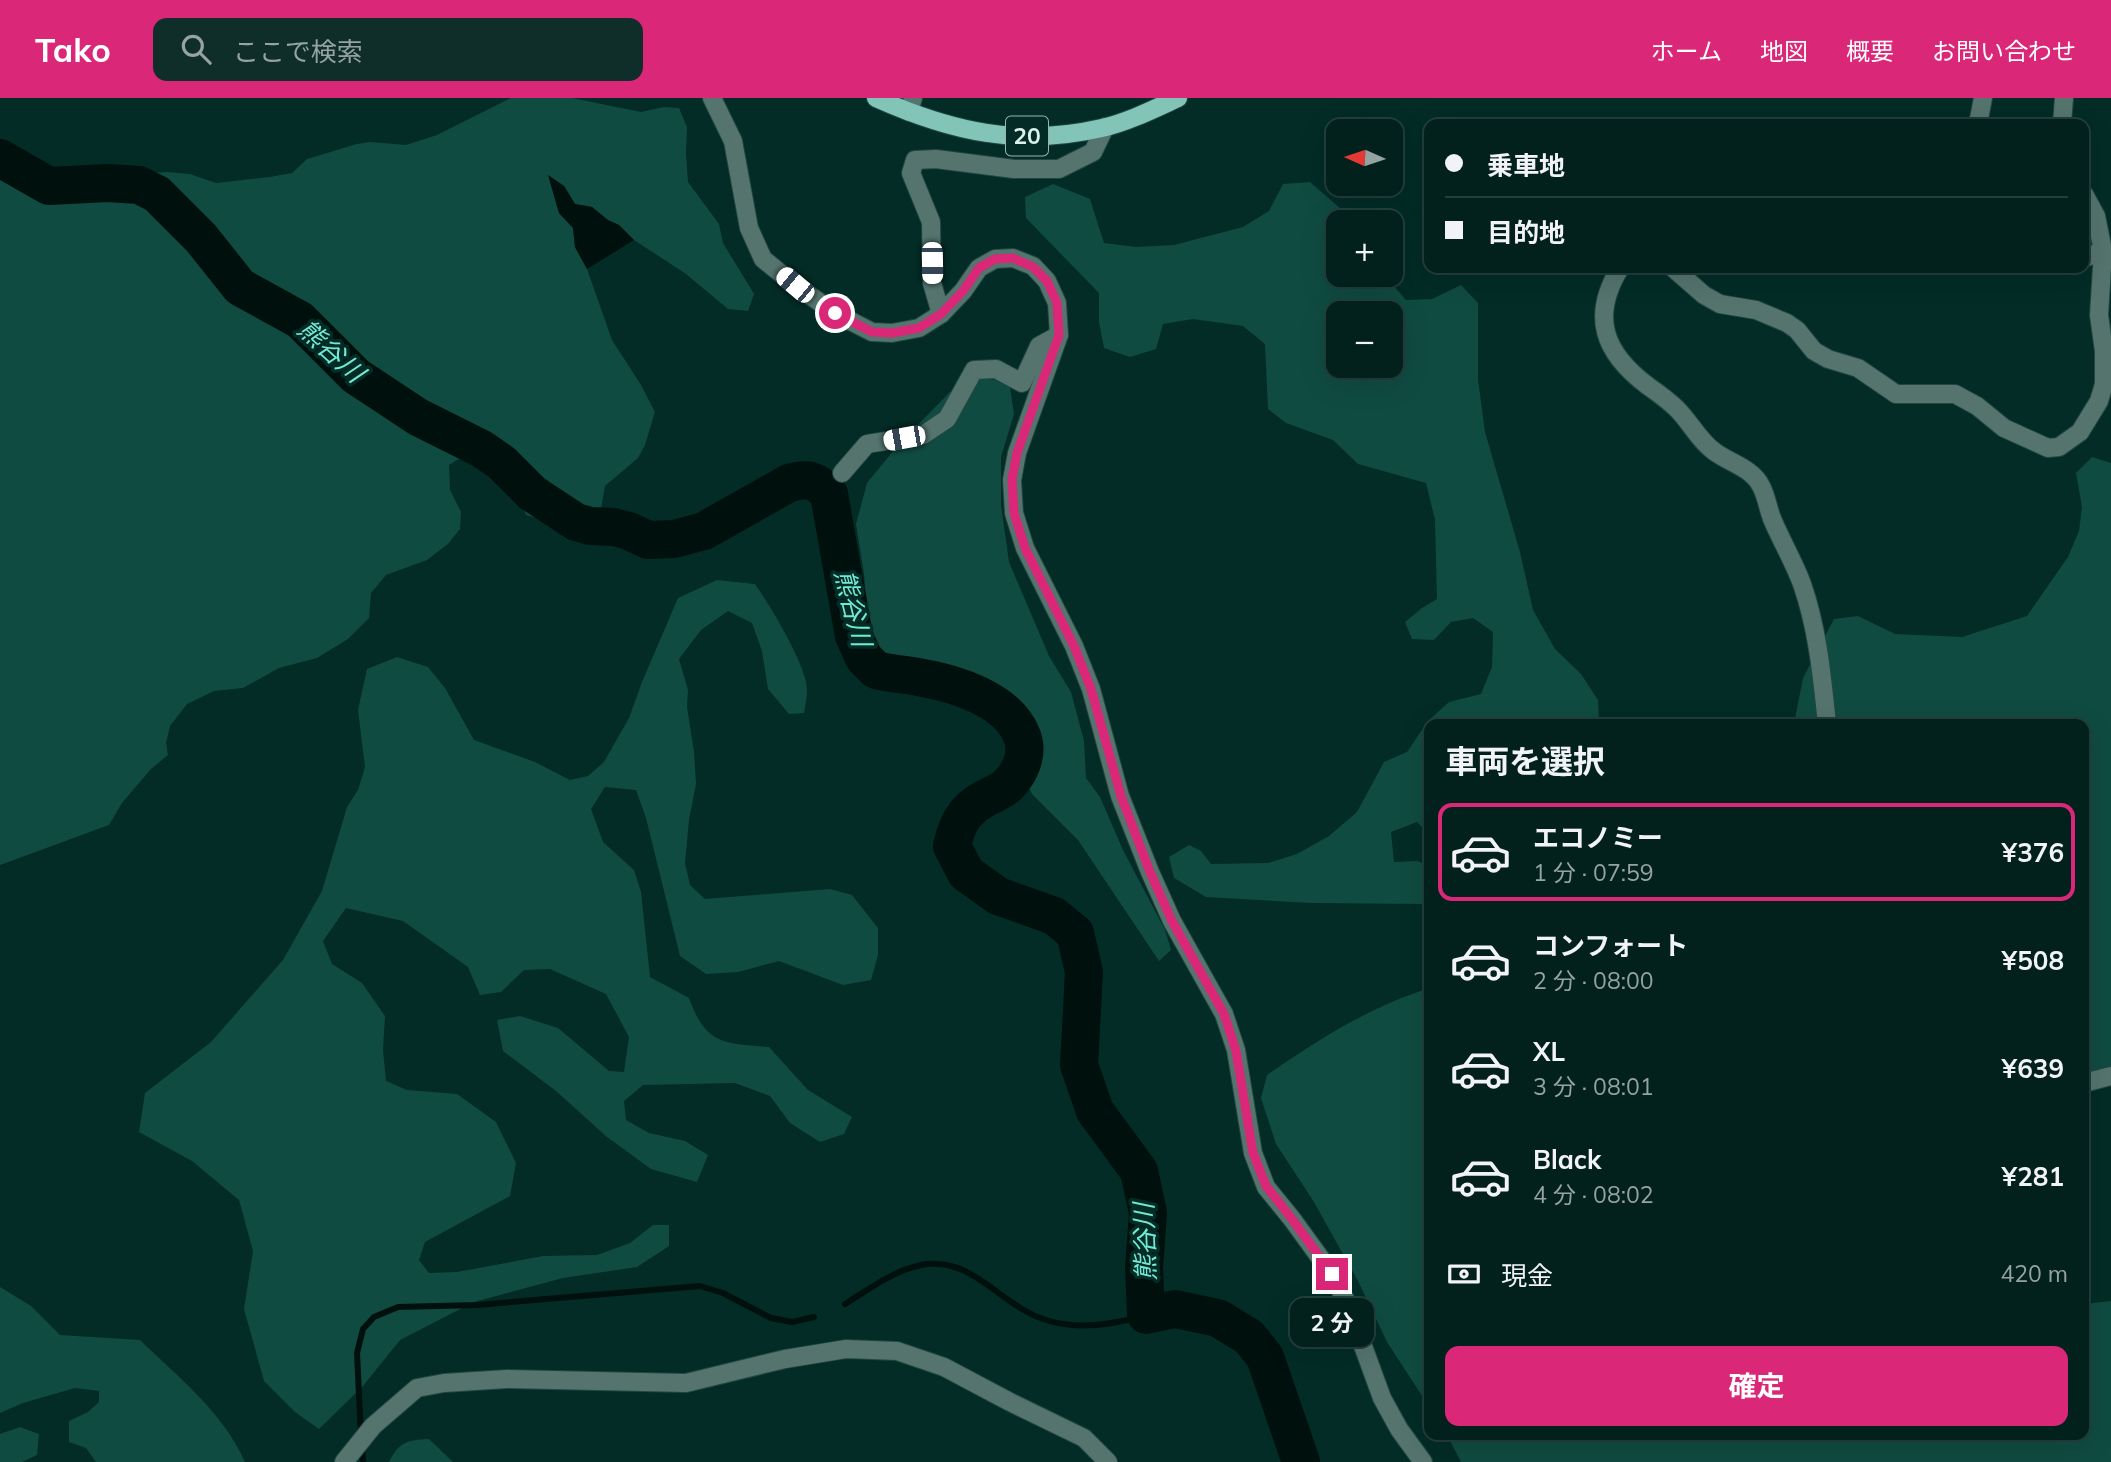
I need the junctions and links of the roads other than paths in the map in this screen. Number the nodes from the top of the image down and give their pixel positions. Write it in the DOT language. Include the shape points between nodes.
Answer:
graph roads {
  1 [pos="712,98"];
  2 [pos="876,98"];
  3 [pos="1178,98"];
  4 [pos="1983,98"];
  5 [pos="2064,98"];
  6 [pos="911,105"];
  7 [pos="1979,119"];
  8 [pos="2062,119"];
  9 [pos="1105,127"];
  10 [pos="2089,203"];
  11 [pos="2103,251"];
  12 [pos="2089,256"];
  13 [pos="1618,273"];
  14 [pos="1680,273"];
  15 [pos="941,314"];
  16 [pos="1059,335"];
  17 [pos="842,473"];
  18 [pos="1826,719"];
  19 [pos="2111,1076"];
  20 [pos="2089,1082"];
  21 [pos="344,1462"];
  22 [pos="1108,1462"];
  23 [pos="1423,1462"];
  1 -- 15 [label="street" via="733,141 749,228 764,259 835,313 872,332 919,328"];
  2 -- 6 [label="main road, 20"];
  3 -- 9 [label="main road, 20"];
  4 -- 7 [label="street"];
  5 -- 8 [label="street"];
  6 -- 9 [label="main road, 20" via="952,127 991,135 1066,134"];
  9 -- 15 [label="street" via="1093,152 1059,169 915,160 911,173 931,222 932,283"];
  10 -- 11 [label="street"];
  11 -- 12 [label="street"];
  11 -- 14 [label="street" via="2099,315 2104,384 2080,432 2059,447 2048,448 2004,428 1955,394 1896,394 1858,368 1814,351 1797,330 1775,317 1720,304"];
  13 -- 18 [label="street" via="1605,306 1603,324 1609,344 1623,364 1677,409 1699,438 1750,472 1761,485 1802,583 1818,641"];
  15 -- 16 [label="street" via="979,268 995,259 1013,258 1033,267 1047,281 1057,303"];
  16 -- 17 [label="street" via="1039,346 1022,383 996,369 974,370 947,419 923,435 867,444"];
  16 -- 23 [label="street" via="1017,453 1012,480 1014,513 1025,548 1091,689 1121,796 1150,872 1224,1014 1236,1051 1253,1153 1266,1186 1332,1274 1382,1398"];
  19 -- 20 [label="street"];
  21 -- 22 [label="street" via="373,1426 416,1388 507,1379 686,1383 846,1349 897,1351 944,1367 1084,1438"];
}
